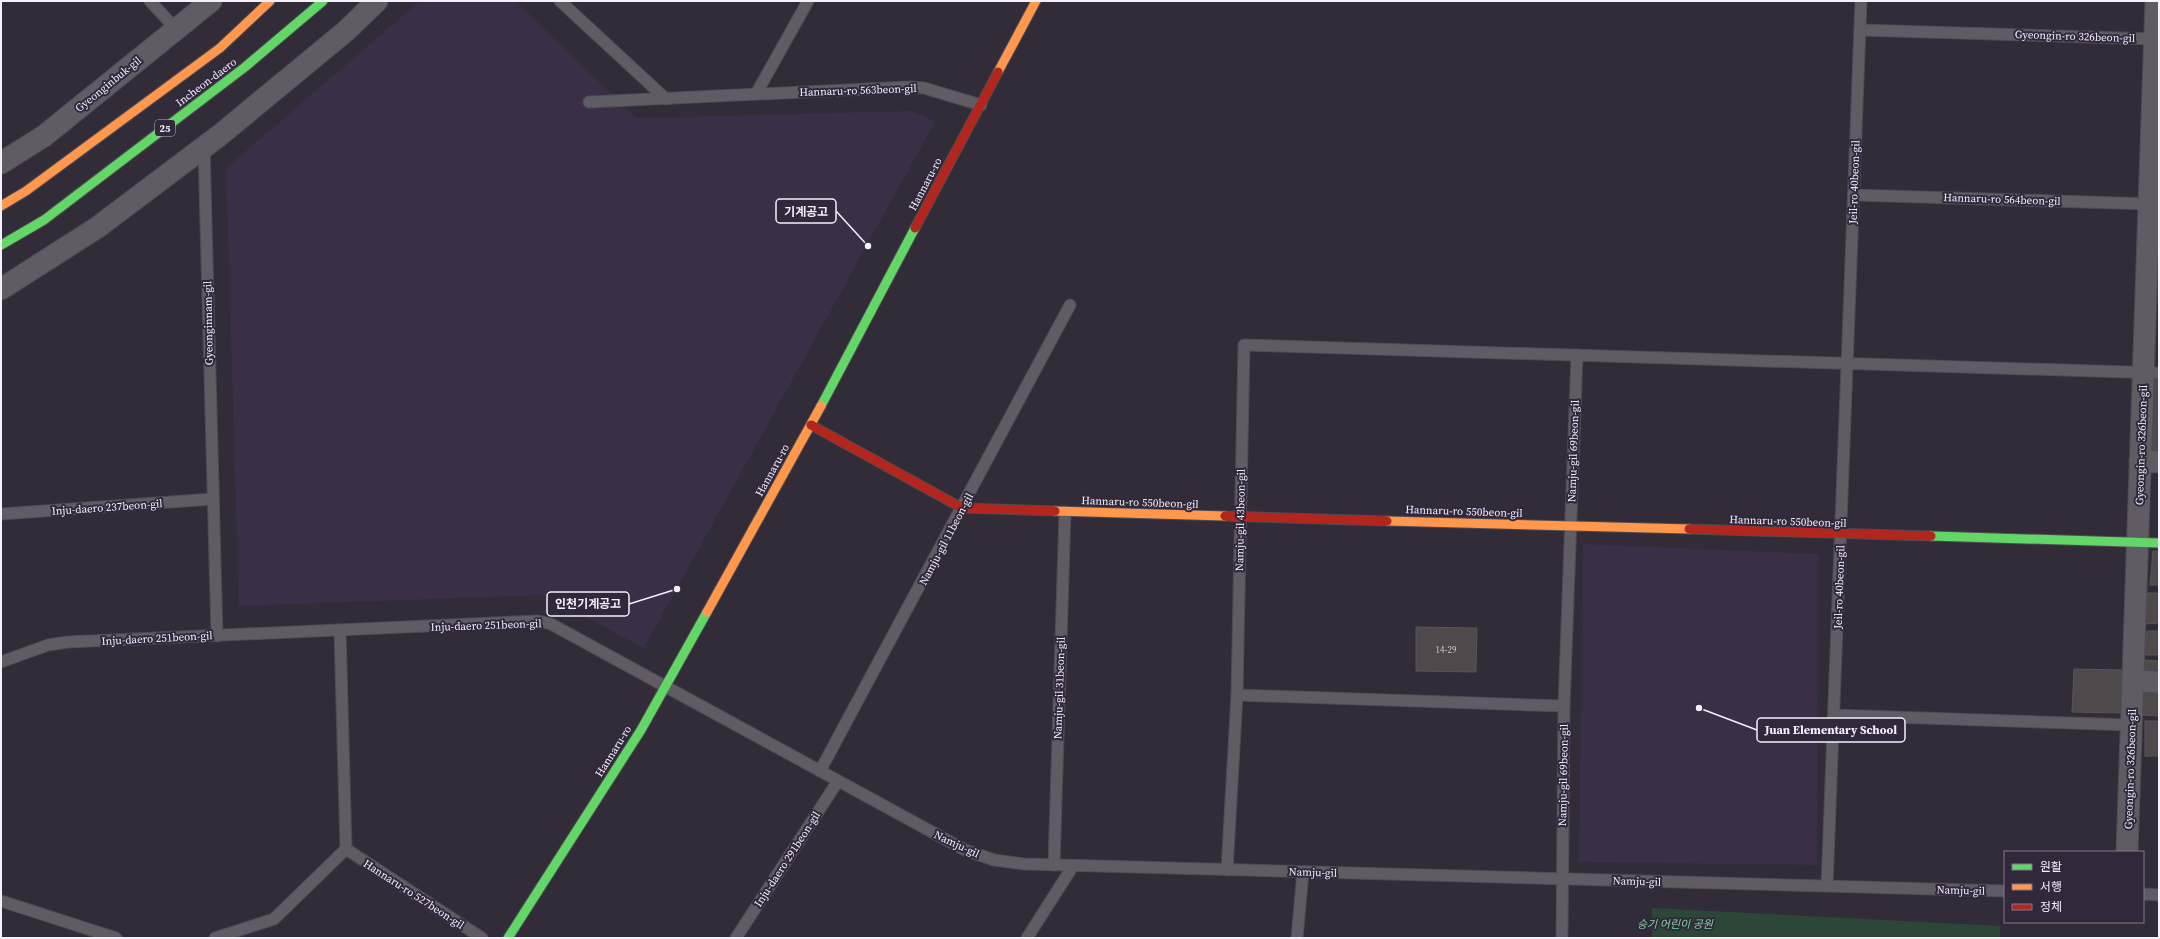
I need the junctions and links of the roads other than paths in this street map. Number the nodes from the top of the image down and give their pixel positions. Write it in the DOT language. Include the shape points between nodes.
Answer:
graph roads {
  1 [pos="150,1"];
  2 [pos="211,1"];
  3 [pos="270,1"];
  4 [pos="323,1"];
  5 [pos="377,1"];
  6 [pos="560,1"];
  7 [pos="808,1"];
  8 [pos="1036,1"];
  9 [pos="1861,1"];
  10 [pos="2156,1"];
  11 [pos="176,29"];
  12 [pos="1860,30"];
  13 [pos="2155,39"];
  14 [pos="756,94"];
  15 [pos="666,98"];
  16 [pos="589,102"];
  17 [pos="981,105"];
  18 [pos="204,147"];
  19 [pos="1,163"];
  20 [pos="1854,195"];
  21 [pos="2154,204"];
  22 [pos="1,206"];
  23 [pos="1,245"];
  24 [pos="1,289"];
  25 [pos="1070,306"];
  26 [pos="1577,355"];
  27 [pos="1847,364"];
  28 [pos="2151,373"];
  29 [pos="810,425"];
  30 [pos="2150,462"];
  31 [pos="213,500"];
  32 [pos="962,508"];
  33 [pos="1065,512"];
  34 [pos="1,514"];
  35 [pos="1240,517"];
  36 [pos="1570,526"];
  37 [pos="1841,534"];
  38 [pos="2138,543"];
  39 [pos="2159,543"];
  40 [pos="340,630"];
  41 [pos="216,636"];
  42 [pos="1,662"];
  43 [pos="2133,681"];
  44 [pos="2159,682"];
  45 [pos="665,686"];
  46 [pos="1237,695"];
  47 [pos="1564,706"];
  48 [pos="1834,715"];
  49 [pos="2131,725"];
  50 [pos="820,771"];
  51 [pos="838,781"];
  52 [pos="346,849"];
  53 [pos="2127,851"];
  54 [pos="1054,865"];
  55 [pos="1074,866"];
  56 [pos="1227,870"];
  57 [pos="1303,872"];
  58 [pos="1562,879"];
  59 [pos="1827,886"];
  60 [pos="2004,891"];
  61 [pos="2144,894"];
  62 [pos="2159,895"];
  63 [pos="1,901"];
  64 [pos="116,938"];
  65 [pos="215,938"];
  66 [pos="482,938"];
  67 [pos="508,938"];
  68 [pos="736,938"];
  69 [pos="1027,938"];
  70 [pos="1297,938"];
  71 [pos="1562,938"];
  1 -- 11 [label="lane"];
  2 -- 11 [label="street, Gyeonginbuk-gil"];
  3 -- 22 [label="main road, Incheon-daero" via="220,48 26,191"];
  4 -- 23 [label="main road, Incheon-daero / 25" via="245,67 44,220"];
  5 -- 18 [label="street" via="346,31"];
  6 -- 15 [label="lane"];
  7 -- 14 [label="lane"];
  8 -- 17 [label="main road, Hannaru-ro"];
  9 -- 12 [label="lane, Jeil-ro 40beon-gil"];
  10 -- 13 [label="street, Gyeongin-ro 326beon-gil"];
  11 -- 19 [label="street, Gyeonginbuk-gil" via="44,136"];
  12 -- 13 [label="lane, Gyeongin-ro 326beon-gil"];
  12 -- 20 [label="lane, Jeil-ro 40beon-gil"];
  13 -- 21 [label="street, Gyeongin-ro 326beon-gil"];
  14 -- 15 [label="lane, Hannaru-ro 563beon-gil"];
  14 -- 17 [label="lane, Hannaru-ro 563beon-gil" via="910,87 924,88"];
  15 -- 16 [label="lane, Hannaru-ro 563beon-gil"];
  17 -- 29 [label="main road, Hannaru-ro"];
  18 -- 24 [label="street" via="98,227"];
  18 -- 31 [label="lane, Gyeonginnam-gil"];
  20 -- 21 [label="lane, Hannaru-ro 564beon-gil"];
  20 -- 27 [label="lane, Jeil-ro 40beon-gil"];
  21 -- 28 [label="street, Gyeongin-ro 326beon-gil"];
  25 -- 32 [label="lane, Namju-gil 11beon-gil"];
  26 -- 27 [label="lane"];
  26 -- 35 [label="lane, Namju-gil 43beon-gil" via="1244,345"];
  26 -- 36 [label="lane, Namju-gil 69beon-gil"];
  27 -- 28 [label="lane"];
  27 -- 37 [label="lane, Jeil-ro 40beon-gil"];
  28 -- 30 [label="street, Gyeongin-ro 326beon-gil"];
  29 -- 32 [label="main road, Hannaru-ro 550beon-gil"];
  29 -- 45 [label="main road, Hannaru-ro"];
  30 -- 38 [label="street, Gyeongin-ro 326beon-gil"];
  31 -- 34 [label="lane, Inju-daero 237beon-gil"];
  31 -- 41 [label="lane, Gyeonginnam-gil"];
  32 -- 33 [label="main road, Hannaru-ro 550beon-gil"];
  32 -- 50 [label="lane, Namju-gil 11beon-gil"];
  33 -- 35 [label="main road, Hannaru-ro 550beon-gil"];
  33 -- 54 [label="lane, Namju-gil 31beon-gil"];
  35 -- 36 [label="main road, Hannaru-ro 550beon-gil"];
  35 -- 46 [label="lane, Namju-gil 43beon-gil"];
  36 -- 37 [label="main road, Hannaru-ro 550beon-gil"];
  36 -- 47 [label="lane, Namju-gil 69beon-gil"];
  37 -- 38 [label="main road, Hannaru-ro 550beon-gil"];
  37 -- 48 [label="lane, Jeil-ro 40beon-gil"];
  38 -- 39 [label="main road, Hannaru-ro 550beon-gil"];
  38 -- 43 [label="street, Gyeongin-ro 326beon-gil"];
  40 -- 41 [label="lane, Inju-daero 251beon-gil"];
  40 -- 45 [label="lane, Inju-daero 251beon-gil" via="538,622 551,624"];
  40 -- 52 [label="lane"];
  41 -- 42 [label="lane, Inju-daero 251beon-gil" via="48,645"];
  43 -- 44 [label="street"];
  43 -- 49 [label="street, Gyeongin-ro 326beon-gil"];
  45 -- 50 [label="lane, Namju-gil"];
  45 -- 67 [label="main road, Hannaru-ro" via="641,730"];
  46 -- 47 [label="lane"];
  46 -- 56 [label="lane, Namju-gil 43beon-gil"];
  47 -- 58 [label="lane, Namju-gil 69beon-gil"];
  48 -- 49 [label="lane"];
  48 -- 59 [label="lane, Jeil-ro 40beon-gil"];
  49 -- 53 [label="street, Gyeongin-ro 326beon-gil"];
  50 -- 51 [label="lane, Namju-gil"];
  51 -- 54 [label="lane, Namju-gil" via="964,850 994,860"];
  51 -- 68 [label="lane, Inju-daero 291beon-gil"];
  52 -- 65 [label="lane" via="274,919"];
  52 -- 66 [label="lane, Hannaru-ro 527beon-gil"];
  54 -- 55 [label="lane, Namju-gil"];
  55 -- 56 [label="lane, Namju-gil"];
  55 -- 69 [label="lane"];
  56 -- 57 [label="lane, Namju-gil"];
  57 -- 58 [label="lane, Namju-gil"];
  57 -- 70 [label="lane"];
  58 -- 59 [label="lane, Namju-gil"];
  58 -- 71 [label="lane, Namju-gil 69beon-gil"];
  59 -- 60 [label="lane, Namju-gil"];
  61 -- 62 [label="lane"];
  63 -- 64 [label="lane"];
}
